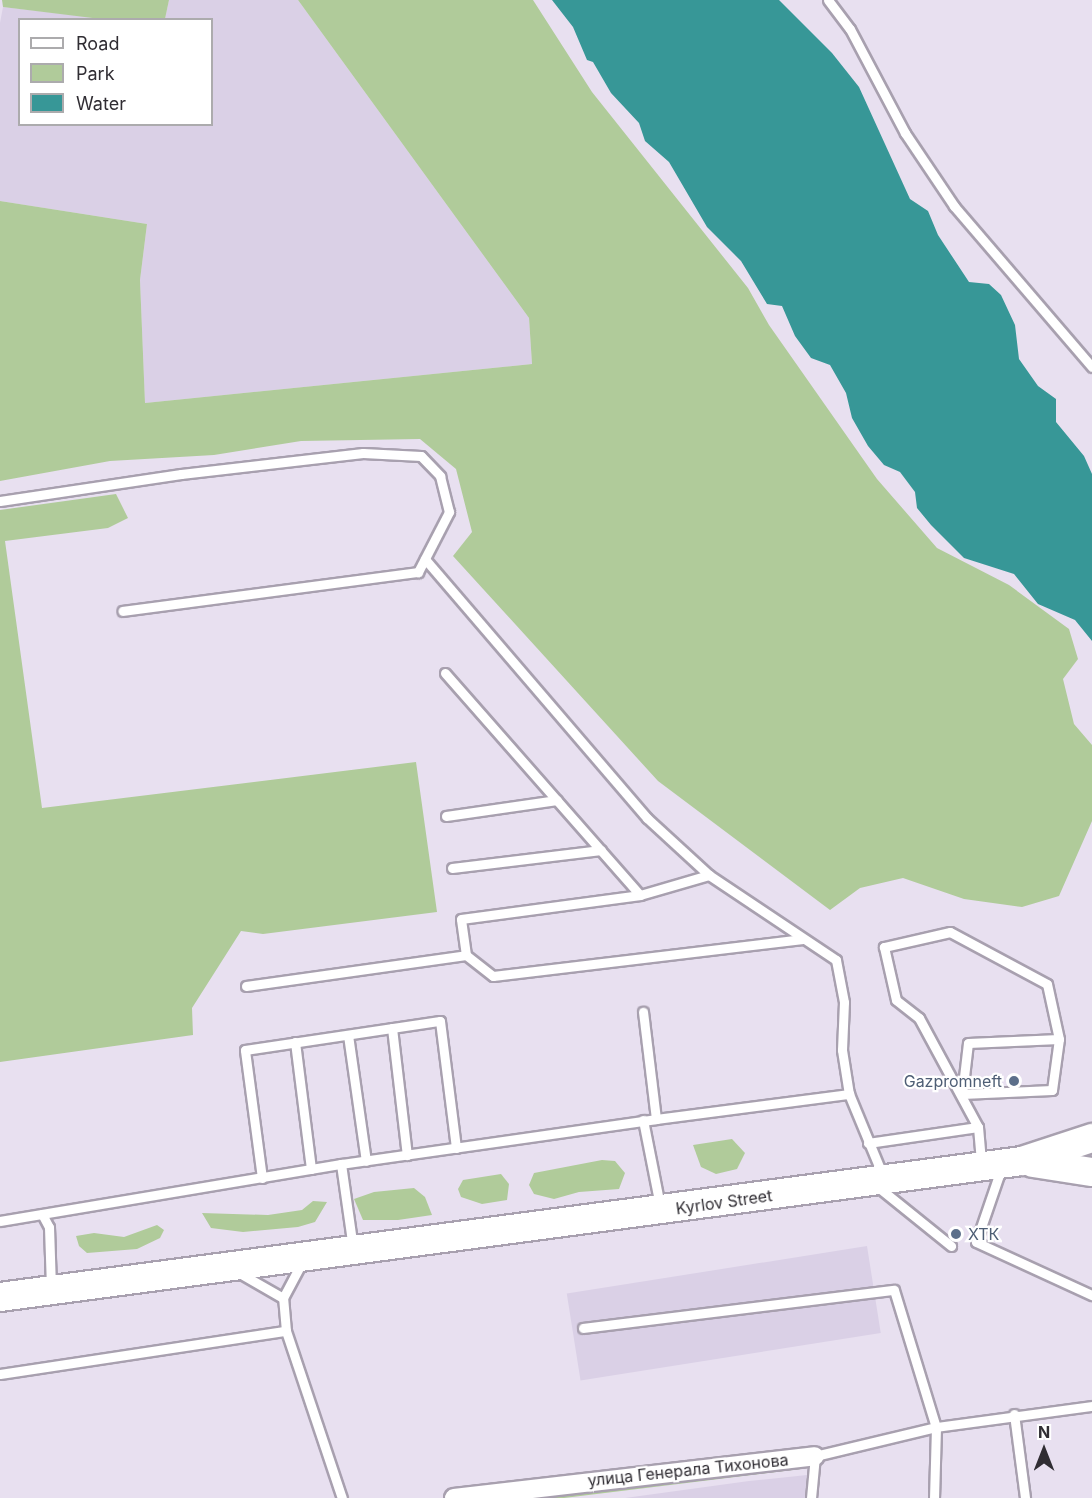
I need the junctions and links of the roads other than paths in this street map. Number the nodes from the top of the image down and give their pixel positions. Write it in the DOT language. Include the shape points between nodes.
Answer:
graph roads {
  1 [pos="828,0"];
  2 [pos="1092,367"];
  3 [pos="0,501"];
  4 [pos="424,560"];
  5 [pos="123,611"];
  6 [pos="445,673"];
  7 [pos="557,800"];
  8 [pos="446,816"];
  9 [pos="601,850"];
  10 [pos="452,868"];
  11 [pos="709,875"];
  12 [pos="640,895"];
  13 [pos="803,939"];
  14 [pos="466,955"];
  15 [pos="246,986"];
  16 [pos="643,1012"];
  17 [pos="392,1028"];
  18 [pos="348,1035"];
  19 [pos="1059,1039"];
  20 [pos="295,1042"];
  21 [pos="849,1094"];
  22 [pos="962,1094"];
  23 [pos="656,1119"];
  24 [pos="644,1120"];
  25 [pos="978,1127"];
  26 [pos="1092,1138"];
  27 [pos="868,1143"];
  28 [pos="456,1148"];
  29 [pos="407,1155"];
  30 [pos="366,1161"];
  31 [pos="341,1164"];
  32 [pos="1002,1164"];
  33 [pos="311,1169"];
  34 [pos="1092,1172"];
  35 [pos="262,1178"];
  36 [pos="878,1181"];
  37 [pos="661,1211"];
  38 [pos="42,1214"];
  39 [pos="0,1221"];
  40 [pos="951,1246"];
  41 [pos="354,1252"];
  42 [pos="302,1263"];
  43 [pos="243,1275"];
  44 [pos="51,1293"];
  45 [pos="1092,1295"];
  46 [pos="0,1297"];
  47 [pos="283,1298"];
  48 [pos="0,1315"];
  49 [pos="583,1328"];
  50 [pos="286,1331"];
  51 [pos="0,1374"];
  52 [pos="1092,1406"];
  53 [pos="1014,1414"];
  54 [pos="936,1427"];
  55 [pos="815,1456"];
  56 [pos="342,1498"];
  57 [pos="454,1498"];
  58 [pos="812,1498"];
  59 [pos="934,1498"];
  60 [pos="1025,1498"];
  1 -- 2 [label="lane" via="850,29 905,133 954,206"];
  3 -- 4 [label="lane" via="301,459 363,453 421,456 441,476 449,512"];
  4 -- 5 [label="lane" via="418,572 409,576"];
  4 -- 11 [label="lane" via="647,818"];
  6 -- 7 [label="lane"];
  7 -- 8 [label="lane"];
  7 -- 9 [label="lane"];
  9 -- 10 [label="lane"];
  9 -- 12 [label="lane"];
  11 -- 12 [label="lane"];
  11 -- 13 [label="lane"];
  12 -- 14 [label="lane" via="461,919"];
  13 -- 14 [label="lane" via="493,976"];
  13 -- 21 [label="lane" via="836,960 844,1002 842,1050"];
  14 -- 15 [label="lane"];
  16 -- 23 [label="lane"];
  17 -- 18 [label="lane"];
  17 -- 28 [label="lane" via="440,1021"];
  17 -- 29 [label="lane"];
  18 -- 20 [label="lane"];
  18 -- 30 [label="lane"];
  19 -- 22 [label="lane" via="1052,1090"];
  19 -- 22 [label="lane" via="968,1043"];
  19 -- 22 [label="lane" via="1047,984 960,937 950,932 884,947 896,1000 919,1018"];
  20 -- 33 [label="lane"];
  20 -- 35 [label="lane" via="245,1050"];
  21 -- 23 [label="lane"];
  21 -- 27 [label="lane"];
  22 -- 25 [label="lane"];
  23 -- 24 [label="lane"];
  24 -- 28 [label="lane"];
  24 -- 37 [label="lane"];
  25 -- 27 [label="lane"];
  25 -- 32 [label="lane"];
  26 -- 32 [label="main road, Kyrlov Street"];
  27 -- 36 [label="lane"];
  28 -- 29 [label="lane"];
  29 -- 30 [label="lane"];
  30 -- 31 [label="lane"];
  31 -- 33 [label="lane"];
  31 -- 41 [label="lane"];
  32 -- 34 [label="main road"];
  32 -- 36 [label="main road, Kyrlov Street"];
  32 -- 45 [label="lane" via="976,1242"];
  33 -- 35 [label="lane"];
  35 -- 38 [label="lane"];
  36 -- 37 [label="main road, Kyrlov Street"];
  36 -- 40 [label="lane"];
  37 -- 41 [label="main road, Kyrlov Street"];
  38 -- 39 [label="lane"];
  38 -- 44 [label="lane" via="49,1227"];
  41 -- 42 [label="main road"];
  41 -- 44 [label="main road"];
  42 -- 43 [label="main road"];
  42 -- 47 [label="lane"];
  43 -- 47 [label="lane"];
  43 -- 48 [label="main road"];
  44 -- 46 [label="main road"];
  47 -- 50 [label="lane"];
  49 -- 54 [label="lane" via="894,1290"];
  50 -- 51 [label="lane"];
  50 -- 56 [label="lane"];
  52 -- 53 [label="lane"];
  53 -- 54 [label="lane"];
  53 -- 60 [label="lane"];
  54 -- 55 [label="lane"];
  54 -- 59 [label="lane"];
  55 -- 57 [label="street, улица Генерала Тихонова"];
  55 -- 58 [label="lane"];
}
